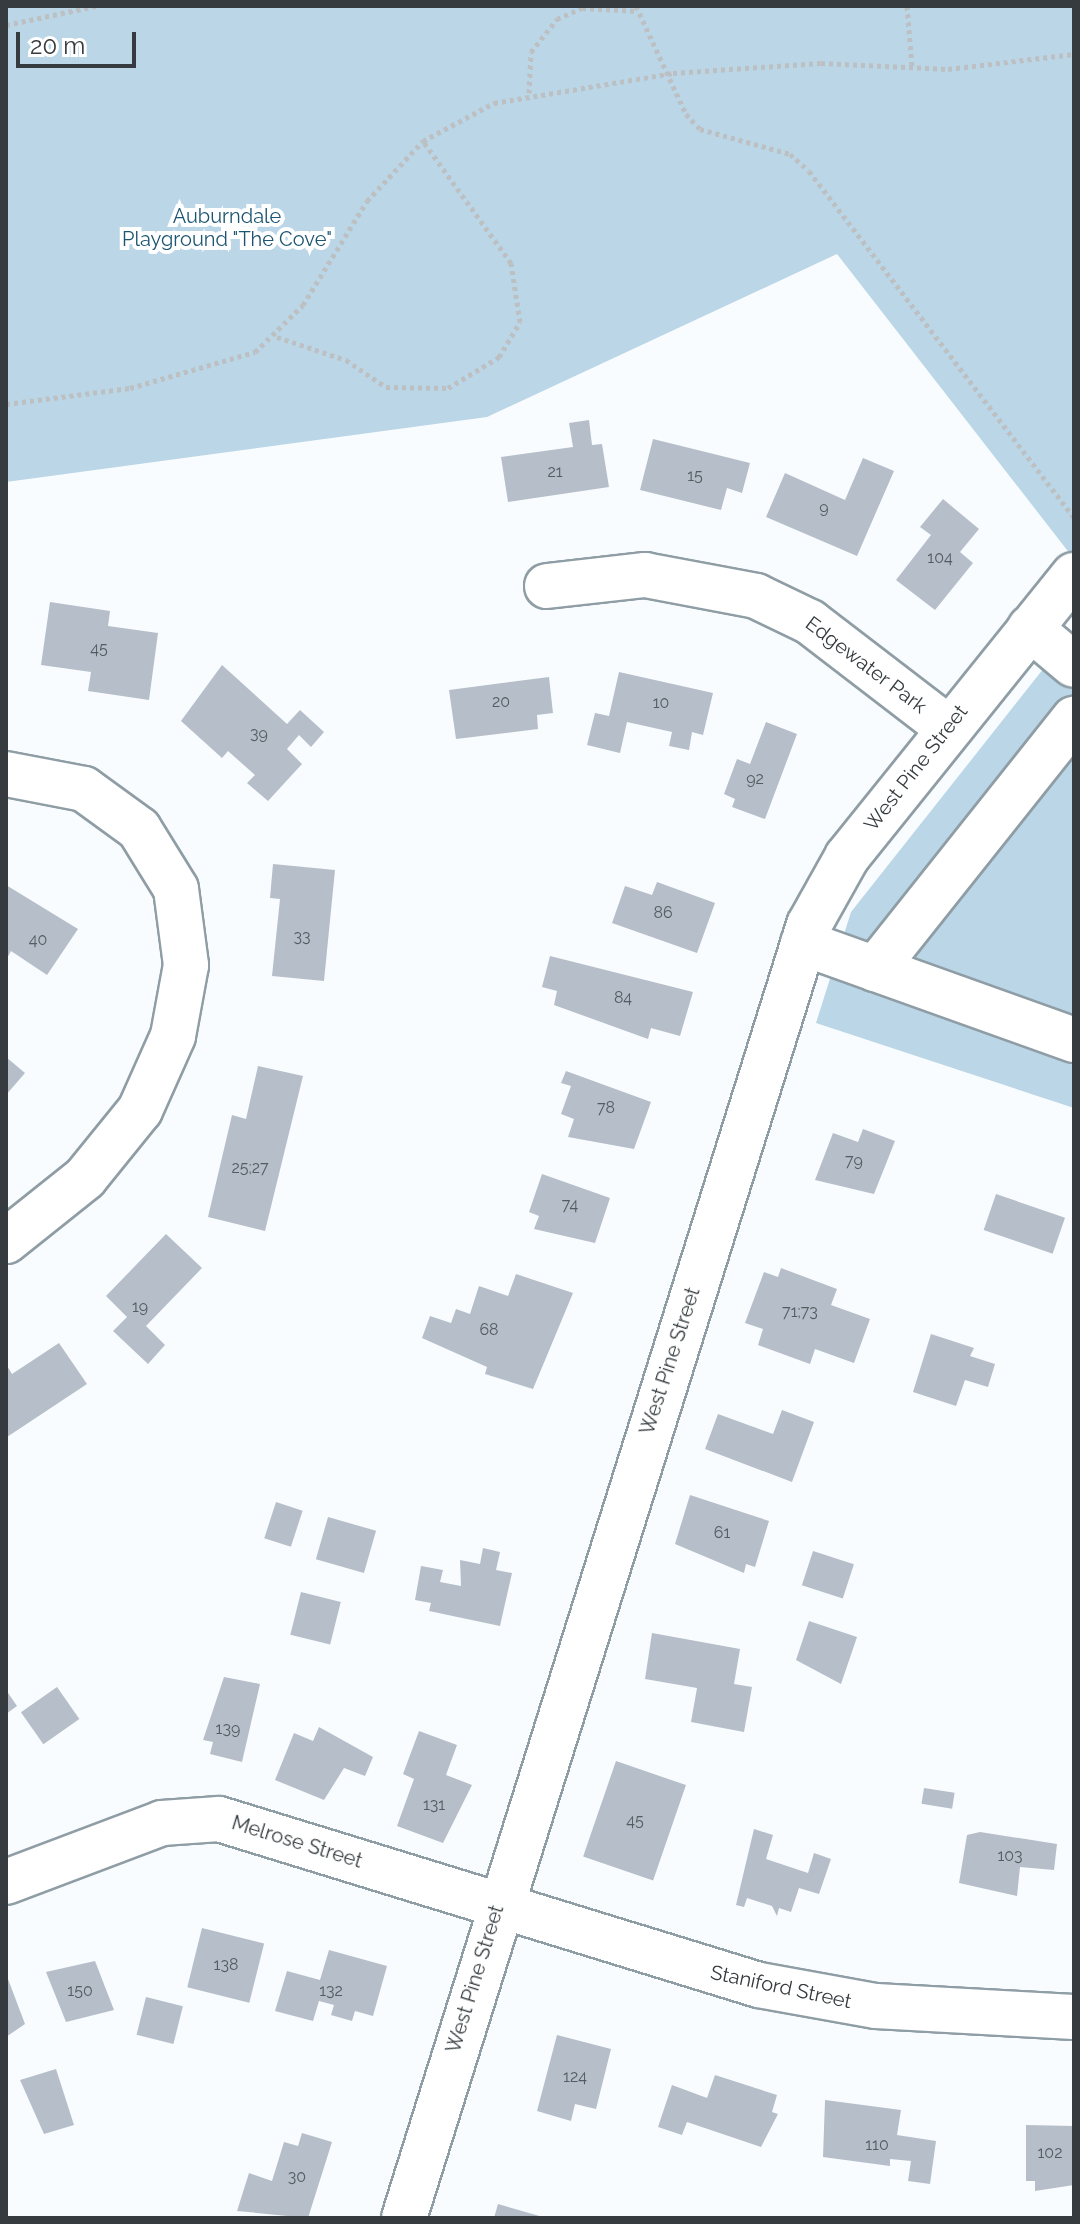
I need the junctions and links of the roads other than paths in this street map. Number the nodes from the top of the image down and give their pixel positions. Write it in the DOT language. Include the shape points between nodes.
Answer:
graph roads {
  1 [pos="1074,575"];
  2 [pos="547,586"];
  3 [pos="1030,628"];
  4 [pos="1074,665"];
  5 [pos="1074,719"];
  6 [pos="947,727"];
  7 [pos="6,774"];
  8 [pos="803,943"];
  9 [pos="875,969"];
  10 [pos="1074,1040"];
  11 [pos="6,1241"];
  12 [pos="6,1882"];
  13 [pos="497,1907"];
  14 [pos="1074,2017"];
  15 [pos="404,2218"];
  1 -- 3 [label="street, West Pine Street"];
  2 -- 6 [label="street, Edgewater Park" via="645,575 756,596 835,638"];
  3 -- 4 [label="street"];
  3 -- 6 [label="street, West Pine Street"];
  5 -- 9 [label="street"];
  6 -- 8 [label="street, West Pine Street" via="836,872"];
  7 -- 11 [label="street" via="84,789 139,829 176,889 186,965 173,1036 140,1110 85,1178"];
  8 -- 9 [label="street"];
  8 -- 13 [label="street, West Pine Street"];
  9 -- 10 [label="street"];
  12 -- 13 [label="street, Melrose Street" via="162,1823 219,1819"];
  13 -- 14 [label="street, Staniford Street" via="799,1994"];
  13 -- 15 [label="street, West Pine Street"];
}
